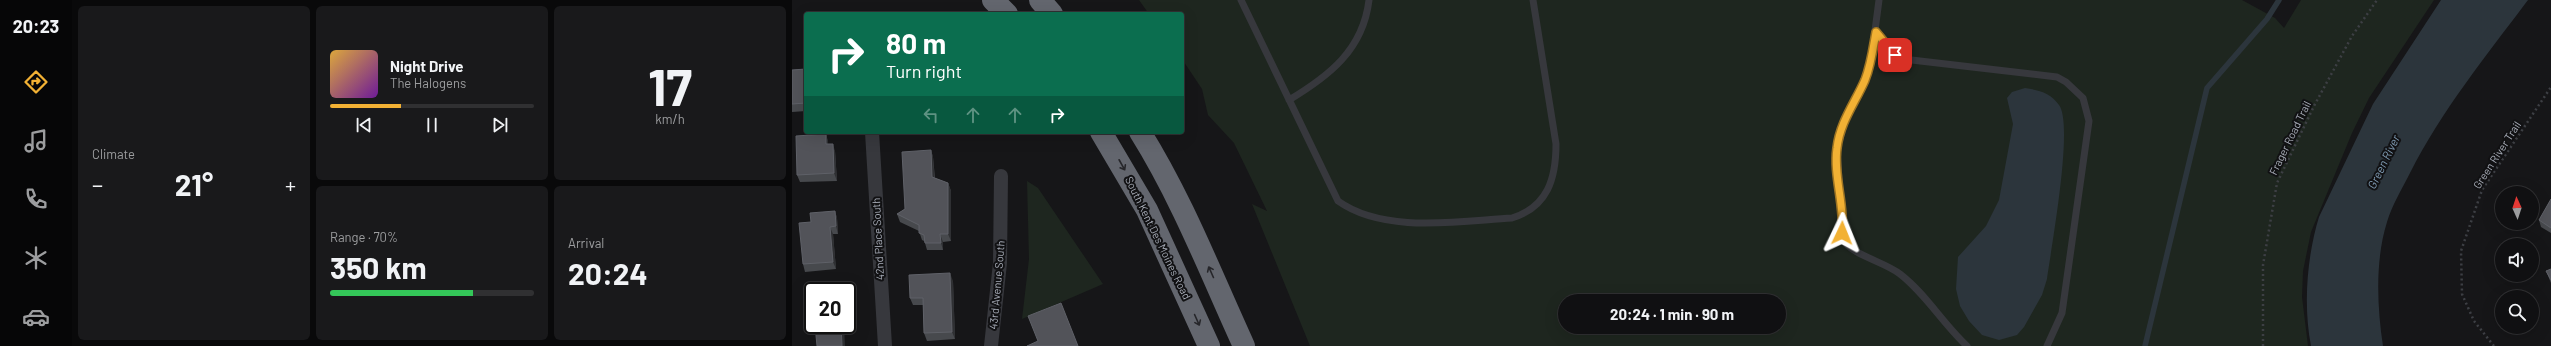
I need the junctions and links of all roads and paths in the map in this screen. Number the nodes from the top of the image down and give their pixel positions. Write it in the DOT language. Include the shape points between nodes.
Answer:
graph roads {
  1 [pos="993,0"];
  2 [pos="1040,0"];
  3 [pos="1241,0"];
  4 [pos="1369,0"];
  5 [pos="1534,0"];
  6 [pos="1880,0"];
  7 [pos="2377,0"];
  8 [pos="1005,12"];
  9 [pos="1050,12"];
  10 [pos="1876,32"];
  11 [pos="2551,87"];
  12 [pos="1289,100"];
  13 [pos="872,134"];
  14 [pos="1102,134"];
  15 [pos="1141,134"];
  16 [pos="1001,176"];
  17 [pos="885,346"];
  18 [pos="991,346"];
  19 [pos="1209,346"];
  20 [pos="1244,346"];
  21 [pos="1967,346"];
  22 [pos="2047,346"];
  23 [pos="2263,346"];
  24 [pos="2494,346"];
  1 -- 8 [label="highway"];
  2 -- 9 [label="highway"];
  3 -- 12 [label="lane"];
  4 -- 12 [label="lane" via="1358,39 1337,66 1320,82"];
  5 -- 12 [label="lane" via="1554,124 1556,162 1548,190 1527,214 1512,218 1414,223 1372,216 1349,209 1338,201"];
  6 -- 10 [label="lane"];
  7 -- 23 [label="path, Frager Road Trail" via="2352,36 2317,99 2277,183 2263,265"];
  10 -- 21 [label="lane" via="1865,80 1846,118 1837,149 1843,240 1852,250 1879,261 1909,281"];
  10 -- 22 [label="lane" via="1895,55 1903,59 2057,77 2083,98 2089,121 2062,313"];
  11 -- 24 [label="path, Green River Trail" via="2482,190 2461,251 2462,294 2474,321"];
  13 -- 17 [label="street, 42nd Place South"];
  14 -- 19 [label="highway, South Kent Des Moines Road, one-way" via="1147,210"];
  20 -- 15 [label="highway, one-way" via="1188,223 1156,157"];
  16 -- 18 [label="street, 43rd Avenue South" via="1000,263"];
}
